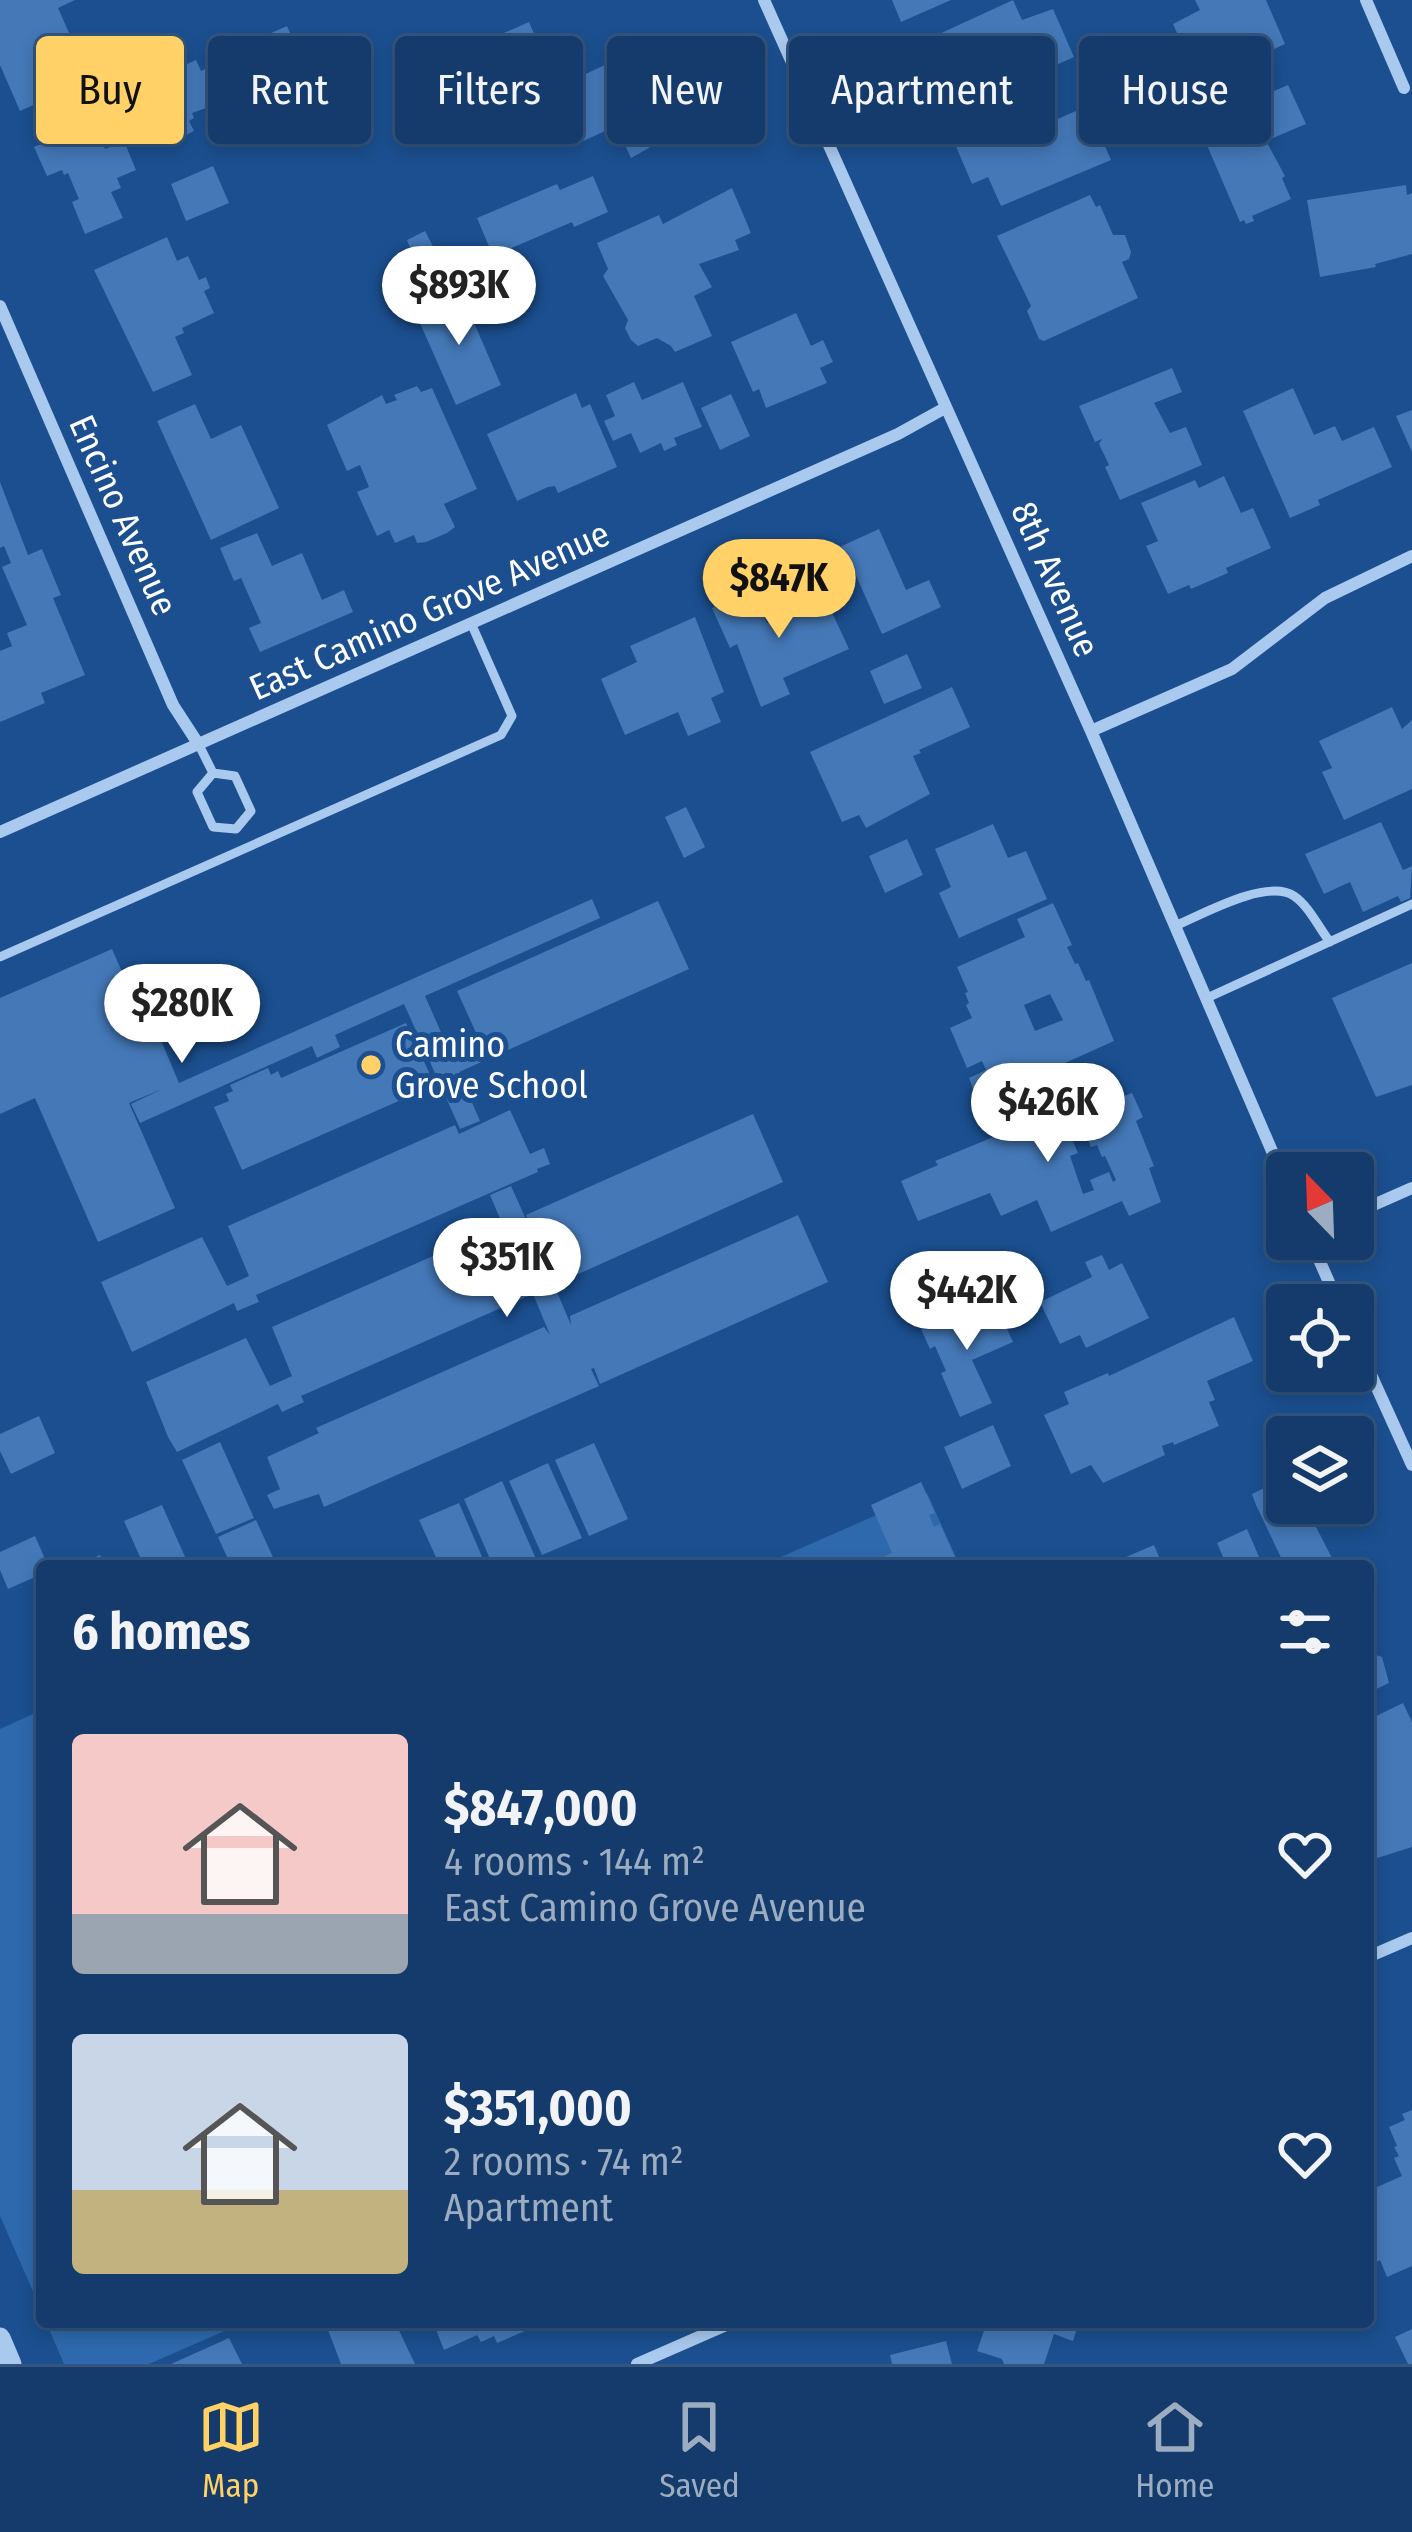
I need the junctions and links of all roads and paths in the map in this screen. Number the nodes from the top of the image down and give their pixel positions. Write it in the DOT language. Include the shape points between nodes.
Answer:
graph roads {
  1 [pos="764,0"];
  2 [pos="1366,0"];
  3 [pos="1404,88"];
  4 [pos="0,306"];
  5 [pos="946,408"];
  6 [pos="1412,556"];
  7 [pos="471,623"];
  8 [pos="1091,731"];
  9 [pos="199,745"];
  10 [pos="213,773"];
  11 [pos="236,829"];
  12 [pos="0,832"];
  13 [pos="244,847"];
  14 [pos="1412,904"];
  15 [pos="1175,926"];
  16 [pos="1330,942"];
  17 [pos="0,957"];
  18 [pos="1207,998"];
  19 [pos="1273,1152"];
  20 [pos="1412,1189"];
  21 [pos="1374,1205"];
  22 [pos="1374,1381"];
  23 [pos="1412,1465"];
  24 [pos="1412,1938"];
  25 [pos="1374,1954"];
  26 [pos="719,2328"];
  27 [pos="0,2338"];
  28 [pos="11,2364"];
  29 [pos="637,2364"];
  1 -- 5 [label="street, 8th Avenue"];
  2 -- 3 [label="street"];
  4 -- 9 [label="street, Encino Avenue" via="173,705"];
  5 -- 7 [label="street, East Camino Grove Avenue"];
  5 -- 8 [label="street, 8th Avenue"];
  6 -- 8 [label="street" via="1325,598 1232,669"];
  7 -- 9 [label="street, East Camino Grove Avenue"];
  7 -- 13 [label="lane" via="512,716 501,735"];
  8 -- 15 [label="street, 8th Avenue"];
  9 -- 10 [label="lane"];
  9 -- 12 [label="street, East Camino Grove Avenue"];
  10 -- 11 [label="lane" via="235,776 251,811"];
  10 -- 11 [label="lane" via="197,792 213,827"];
  11 -- 13 [label="lane"];
  13 -- 17 [label="lane"];
  14 -- 16 [label="lane"];
  15 -- 16 [label="lane" via="1260,892 1288,892"];
  15 -- 18 [label="street, 8th Avenue"];
  16 -- 18 [label="lane"];
  18 -- 19 [label="street, 8th Avenue"];
  20 -- 21 [label="street"];
  22 -- 23 [label="street"];
  24 -- 25 [label="street"];
  26 -- 29 [label="street"];
  27 -- 28 [label="street"];
}
